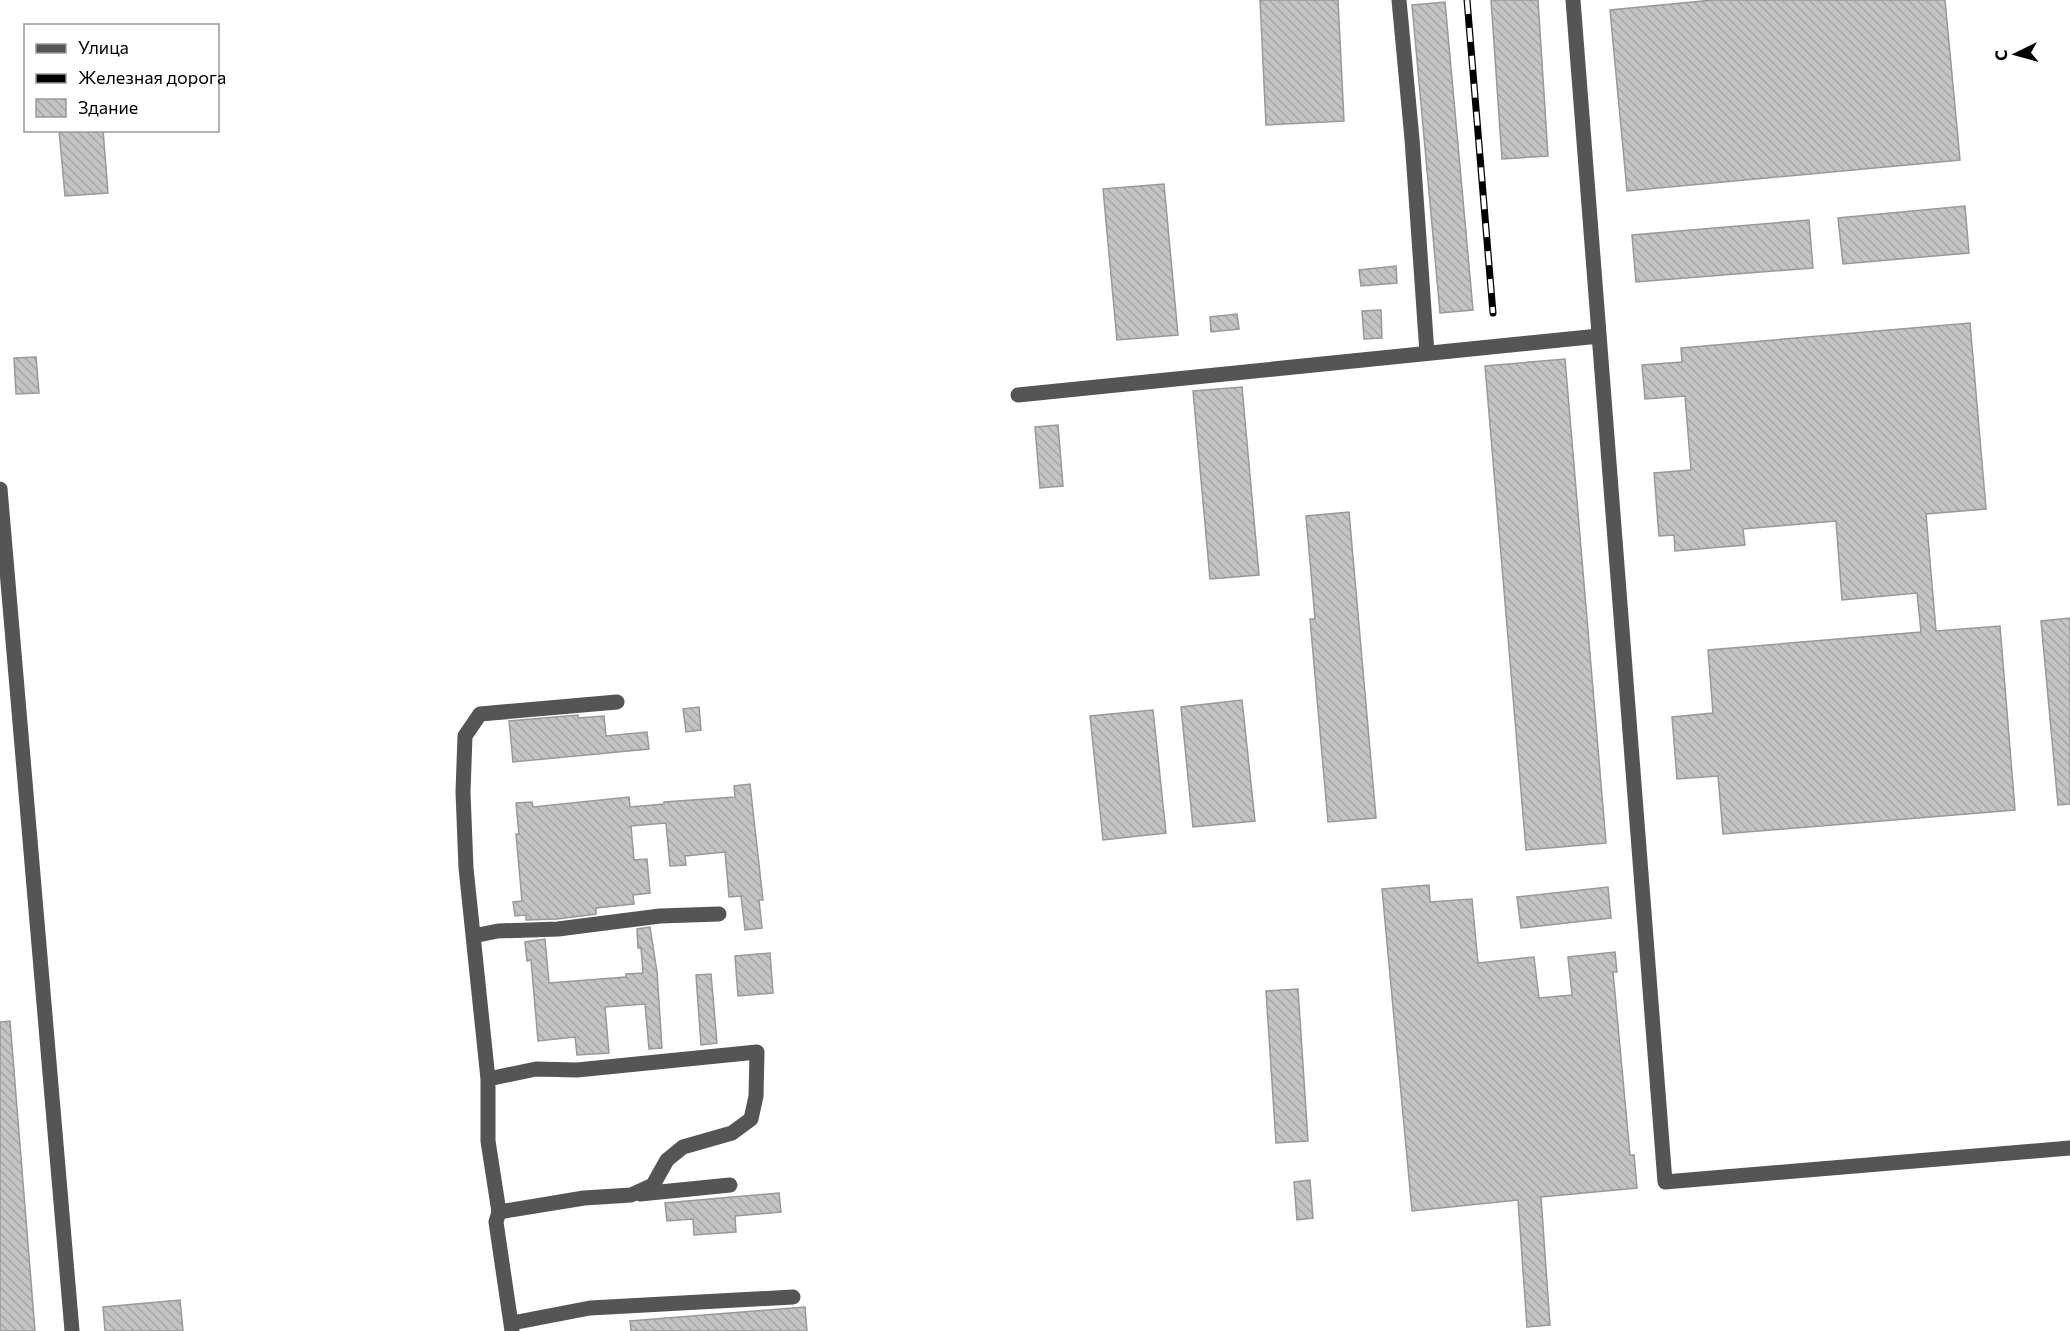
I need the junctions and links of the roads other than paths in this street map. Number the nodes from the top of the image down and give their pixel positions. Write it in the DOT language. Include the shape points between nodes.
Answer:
graph roads {
  1 [pos="1399,0"];
  2 [pos="1573,0"];
  3 [pos="1599,336"];
  4 [pos="1427,353"];
  5 [pos="1018,394"];
  6 [pos="0,489"];
  7 [pos="617,702"];
  8 [pos="719,914"];
  9 [pos="473,936"];
  10 [pos="488,1079"];
  11 [pos="2070,1148"];
  12 [pos="730,1185"];
  13 [pos="631,1195"];
  14 [pos="499,1212"];
  15 [pos="793,1297"];
  16 [pos="512,1327"];
  17 [pos="72,1331"];
  1 -- 4 [label="lane"];
  2 -- 3 [label="lane"];
  3 -- 4 [label="lane"];
  3 -- 11 [label="lane" via="1665,1182"];
  4 -- 5 [label="lane"];
  6 -- 17 [label="lane"];
  7 -- 9 [label="lane" via="480,714 465,736 466,868"];
  8 -- 9 [label="lane" via="660,916"];
  9 -- 10 [label="lane"];
  10 -- 13 [label="lane" via="536,1069 577,1070 757,1052 751,1119 732,1133 683,1146 667,1160 652,1185"];
  10 -- 14 [label="lane" via="489,1141"];
  12 -- 13 [label="lane"];
  13 -- 14 [label="lane" via="584,1198"];
  14 -- 16 [label="lane" via="496,1222"];
  15 -- 16 [label="lane" via="590,1308"];
}
